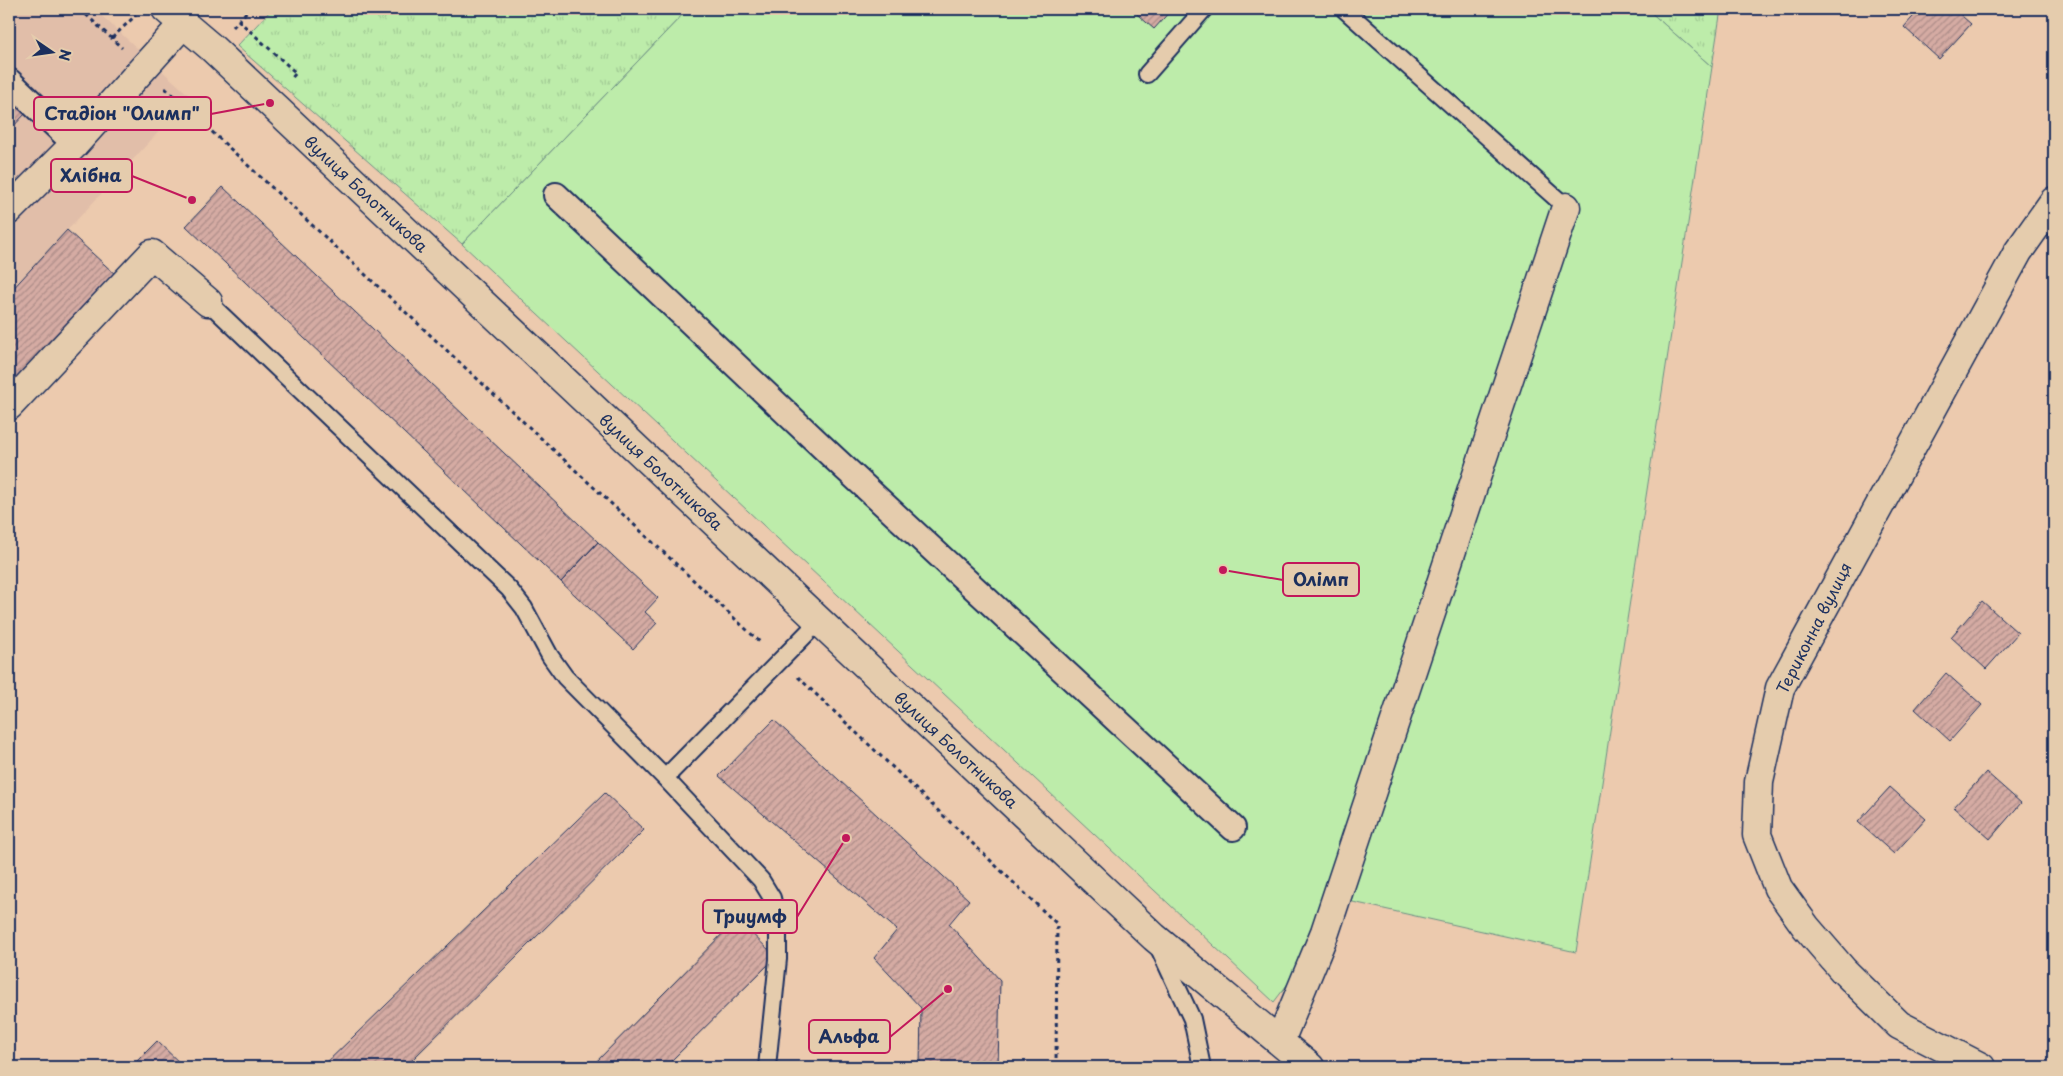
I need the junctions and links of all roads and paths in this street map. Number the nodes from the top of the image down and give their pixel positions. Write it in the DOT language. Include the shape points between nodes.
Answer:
graph roads {
  1 [pos="80,9"];
  2 [pos="142,9"];
  3 [pos="1204,9"];
  4 [pos="1344,9"];
  5 [pos="175,16"];
  6 [pos="112,39"];
  7 [pos="143,67"];
  8 [pos="1147,74"];
  9 [pos="9,81"];
  10 [pos="75,144"];
  11 [pos="556,195"];
  12 [pos="2054,202"];
  13 [pos="1566,207"];
  14 [pos="9,210"];
  15 [pos="208,302"];
  16 [pos="9,406"];
  17 [pos="820,620"];
  18 [pos="780,660"];
  19 [pos="665,778"];
  20 [pos="1233,828"];
  21 [pos="1154,937"];
  22 [pos="1280,1041"];
  23 [pos="767,1067"];
  24 [pos="1056,1067"];
  25 [pos="1202,1067"];
  26 [pos="1310,1067"];
  27 [pos="1981,1067"];
  1 -- 6 [label="path"];
  2 -- 6 [label="path"];
  3 -- 8 [label="lane"];
  4 -- 13 [label="lane"];
  5 -- 7 [label="street"];
  5 -- 17 [label="street, вулиця Болотникова"];
  6 -- 7 [label="path"];
  7 -- 10 [label="street"];
  7 -- 18 [label="path"];
  9 -- 10 [label="street"];
  10 -- 14 [label="street"];
  11 -- 20 [label="street"];
  12 -- 27 [label="street, Териконна вулиця" via="2018,252 1780,688 1759,782 1757,836 1778,888 1806,927 1843,970 1899,1025"];
  13 -- 22 [label="street" via="1325,932"];
  15 -- 16 [label="street" via="152,254"];
  15 -- 19 [label="lane" via="509,589 565,677"];
  17 -- 18 [label="lane"];
  17 -- 21 [label="street, вулиця Болотникова"];
  18 -- 19 [label="lane"];
  18 -- 24 [label="path" via="1057,924"];
  19 -- 23 [label="lane" via="761,880 772,898 778,923 778,959"];
  21 -- 22 [label="street, вулиця Болотникова"];
  21 -- 25 [label="lane" via="1192,1019"];
  22 -- 26 [label="street, вулиця Болотникова"];
}
